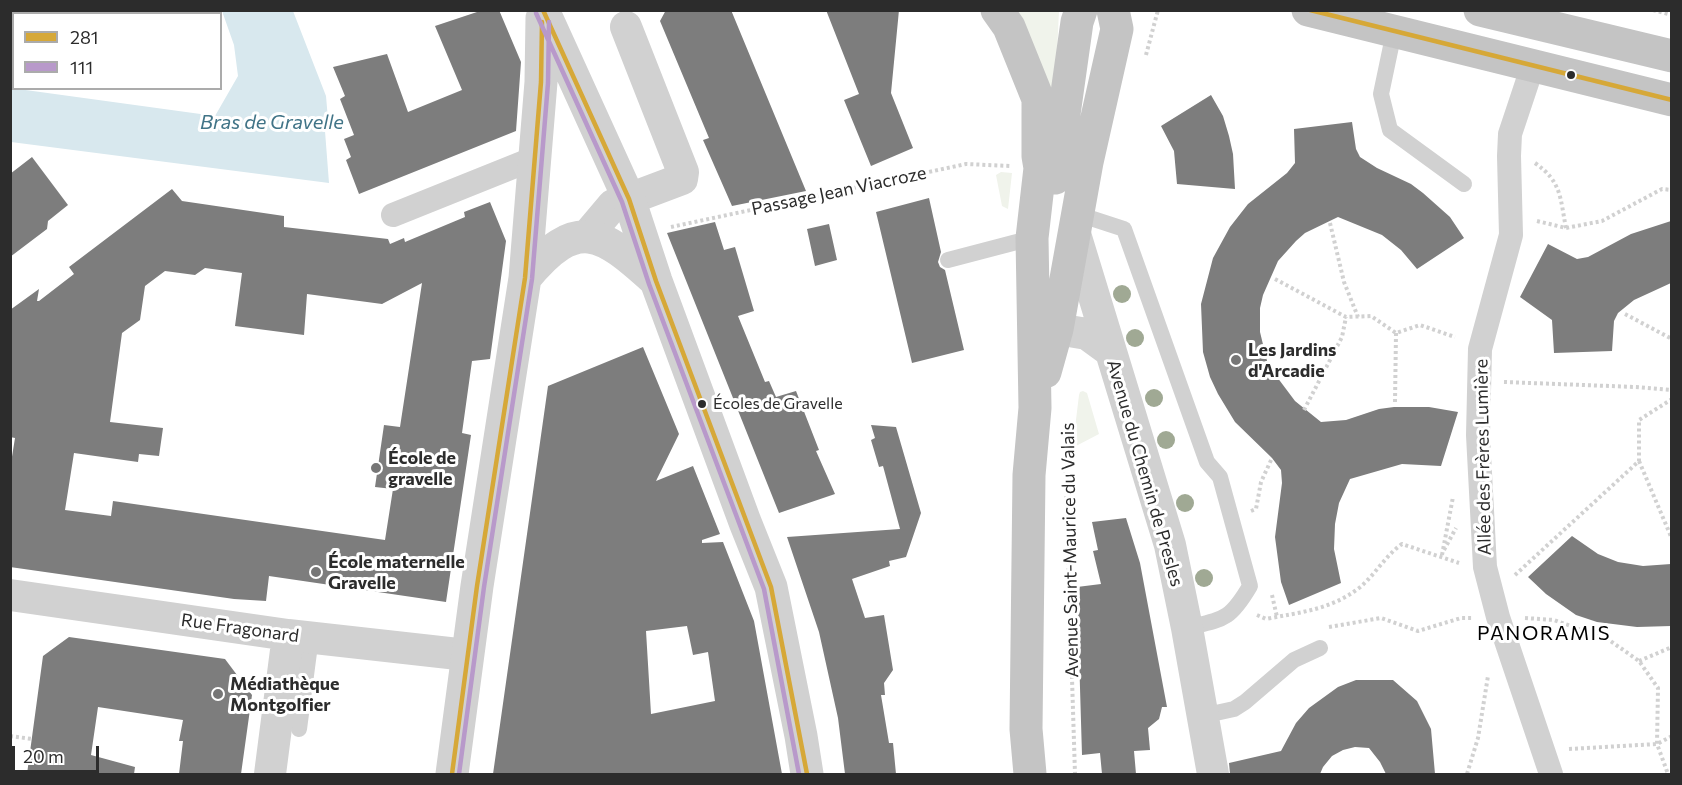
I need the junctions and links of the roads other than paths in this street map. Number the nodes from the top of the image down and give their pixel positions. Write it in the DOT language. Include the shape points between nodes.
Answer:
graph roads {
  1 [pos="543,10"];
  2 [pos="997,10"];
  3 [pos="1081,10"];
  4 [pos="1113,10"];
  5 [pos="1308,10"];
  6 [pos="1496,12"];
  7 [pos="626,27"];
  8 [pos="1394,32"];
  9 [pos="1671,56"];
  10 [pos="1533,65"];
  11 [pos="1671,100"];
  12 [pos="535,158"];
  13 [pos="1464,184"];
  14 [pos="629,199"];
  15 [pos="393,215"];
  16 [pos="1076,224"];
  17 [pos="586,237"];
  18 [pos="1032,238"];
  19 [pos="948,260"];
  20 [pos="525,278"];
  21 [pos="656,281"];
  22 [pos="1033,304"];
  23 [pos="1057,329"];
  24 [pos="1109,350"];
  25 [pos="1035,408"];
  26 [pos="12,603"];
  27 [pos="1187,628"];
  28 [pos="299,636"];
  29 [pos="1320,648"];
  30 [pos="467,656"];
  31 [pos="1202,717"];
  32 [pos="299,729"];
  33 [pos="270,774"];
  34 [pos="452,774"];
  35 [pos="807,774"];
  36 [pos="1030,774"];
  37 [pos="1213,774"];
  38 [pos="1551,774"];
  1 -- 12 [label="street"];
  1 -- 14 [label="street"];
  2 -- 18 [label="main road" via="1009,27 1038,99 1040,168"];
  3 -- 22 [label="main road"];
  4 -- 16 [label="main road, Avenue Saint-Maurice du Valais" via="1117,29"];
  5 -- 8 [label="main road"];
  6 -- 9 [label="main road"];
  7 -- 14 [label="street" via="683,172 682,179"];
  8 -- 10 [label="main road"];
  8 -- 13 [label="lane" via="1381,94 1390,130"];
  10 -- 11 [label="main road"];
  10 -- 38 [label="street, Allée des Frères Lumière" via="1510,134 1511,235 1480,349 1478,435 1485,567"];
  12 -- 15 [label="street"];
  12 -- 20 [label="street"];
  14 -- 17 [label="street" via="613,205"];
  14 -- 21 [label="street"];
  16 -- 23 [label="main road, Avenue Saint-Maurice du Valais"];
  16 -- 24 [label="street, Avenue du Chemin de Presles"];
  16 -- 27 [label="lane" via="1124,229 1207,462 1220,477 1250,585 1238,606 1223,619"];
  17 -- 20 [label="street" via="558,244"];
  17 -- 21 [label="street" via="622,250"];
  18 -- 19 [label="lane"];
  18 -- 22 [label="main road"];
  20 -- 30 [label="street"];
  21 -- 35 [label="street" via="771,588"];
  22 -- 25 [label="main road, Avenue Saint-Maurice du Valais"];
  23 -- 24 [label="street, Avenue du Chemin de Presles" via="1087,334"];
  23 -- 25 [label="main road, Avenue Saint-Maurice du Valais"];
  24 -- 27 [label="street, Avenue du Chemin de Presles" via="1170,545"];
  25 -- 36 [label="main road, Avenue Saint-Maurice du Valais" via="1029,486 1026,729"];
  26 -- 28 [label="street, Rue Fragonard"];
  27 -- 31 [label="street, Avenue du Chemin de Presles"];
  28 -- 30 [label="street, Rue Fragonard"];
  28 -- 32 [label="lane"];
  28 -- 33 [label="street"];
  29 -- 31 [label="lane" via="1294,660 1234,709"];
  30 -- 34 [label="street"];
  31 -- 37 [label="street, Avenue du Chemin de Presles"];
}
